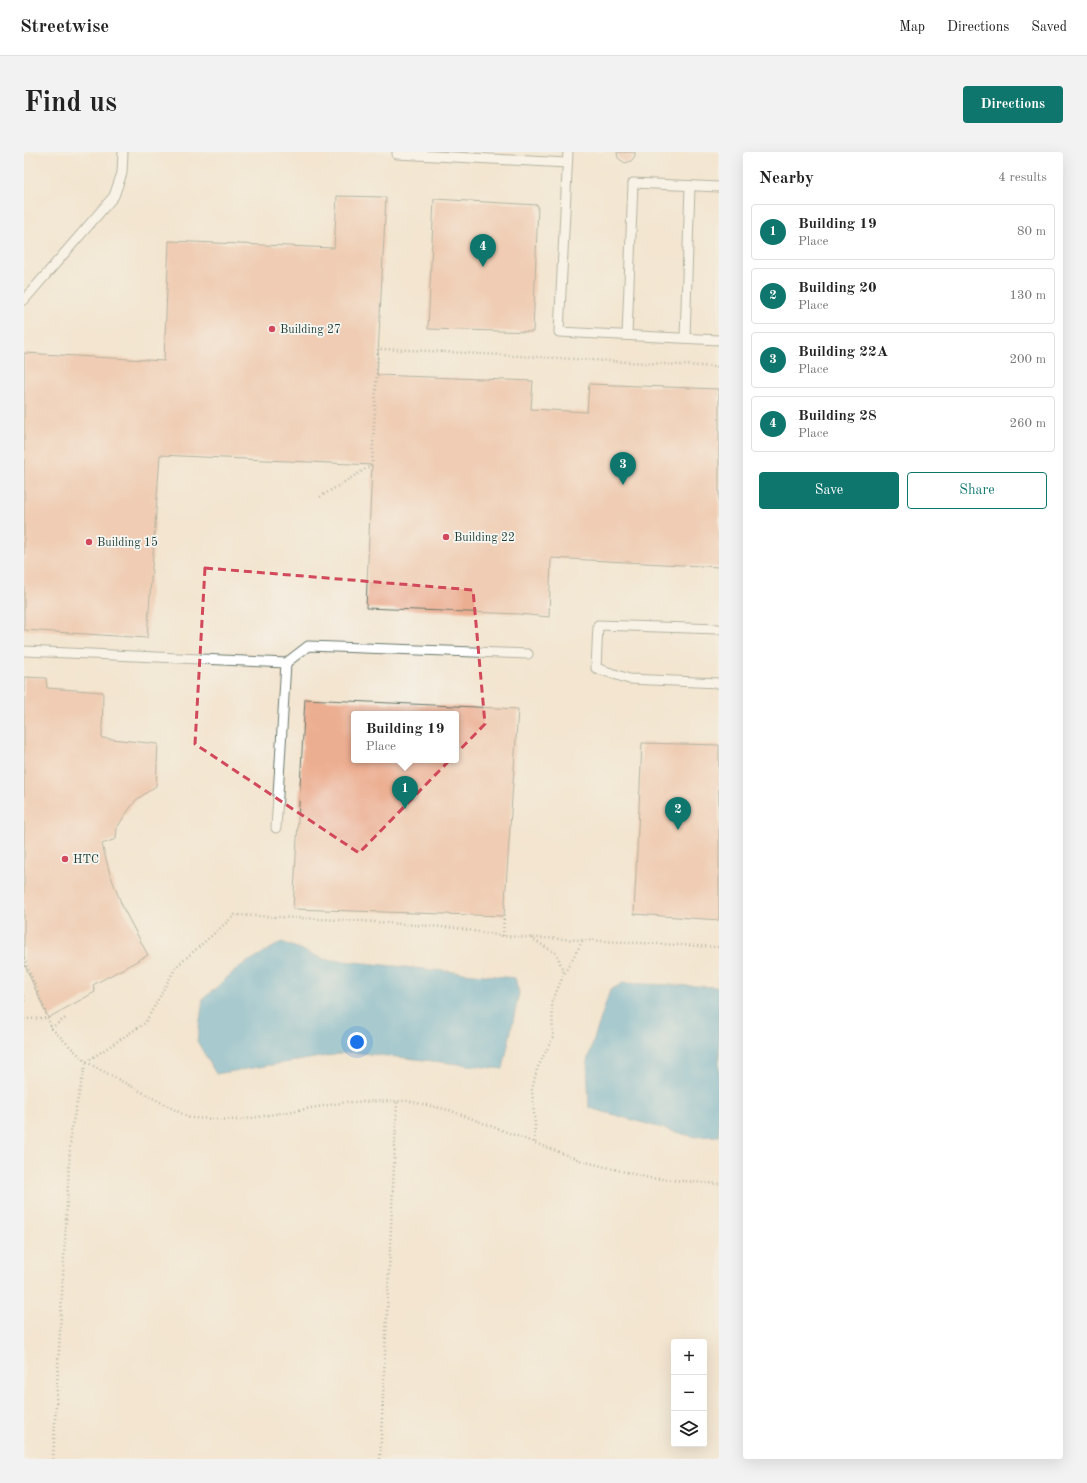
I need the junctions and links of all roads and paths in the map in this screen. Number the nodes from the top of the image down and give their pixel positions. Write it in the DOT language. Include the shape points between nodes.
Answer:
graph roads {
  1 [pos="123,152"];
  2 [pos="397,152"];
  3 [pos="568,152"];
  4 [pos="567,163"];
  5 [pos="690,186"];
  6 [pos="719,187"];
  7 [pos="24,300"];
  8 [pos="627,336"];
  9 [pos="685,338"];
  10 [pos="719,340"];
  11 [pos="719,367"];
  12 [pos="320,498"];
  13 [pos="719,629"];
  14 [pos="24,651"];
  15 [pos="528,654"];
  16 [pos="286,663"];
  17 [pos="719,683"];
  18 [pos="276,828"];
  19 [pos="504,916"];
  20 [pos="503,936"];
  21 [pos="530,938"];
  22 [pos="583,940"];
  23 [pos="719,947"];
  24 [pos="24,958"];
  25 [pos="564,974"];
  26 [pos="24,996"];
  27 [pos="24,1001"];
  28 [pos="67,1017"];
  29 [pos="48,1018"];
  30 [pos="24,1019"];
  31 [pos="51,1028"];
  32 [pos="86,1062"];
  33 [pos="398,1102"];
  34 [pos="534,1142"];
  35 [pos="719,1184"];
  36 [pos="53,1459"];
  37 [pos="380,1459"];
  1 -- 7 [label="lane" via="122,173 114,196"];
  2 -- 4 [label="lane"];
  3 -- 4 [label="lane"];
  4 -- 8 [label="lane" via="559,332"];
  5 -- 6 [label="lane"];
  5 -- 8 [label="lane" via="633,183"];
  5 -- 9 [label="lane"];
  8 -- 9 [label="lane"];
  9 -- 10 [label="lane"];
  11 -- 12 [label="path" via="378,349 372,465"];
  13 -- 17 [label="lane" via="598,625 596,668 629,679"];
  14 -- 16 [label="lane"];
  15 -- 16 [label="lane" via="308,646"];
  16 -- 18 [label="lane"];
  19 -- 20 [label="path"];
  20 -- 21 [label="path"];
  20 -- 32 [label="path" via="433,926 235,915 176,968 145,1023"];
  21 -- 22 [label="path"];
  21 -- 25 [label="path" via="557,954"];
  22 -- 23 [label="path"];
  22 -- 25 [label="path"];
  24 -- 29 [label="path"];
  25 -- 34 [label="path" via="552,1002 554,1037 537,1069 532,1090"];
  26 -- 27 [label="path"];
  28 -- 31 [label="path"];
  29 -- 30 [label="path"];
  29 -- 31 [label="path"];
  31 -- 32 [label="path"];
  32 -- 33 [label="path" via="190,1118 239,1120 346,1102"];
  32 -- 36 [label="path" via="71,1130"];
  33 -- 34 [label="path" via="408,1101 450,1110"];
  33 -- 37 [label="path"];
  34 -- 35 [label="path" via="582,1162 649,1178"];
}
